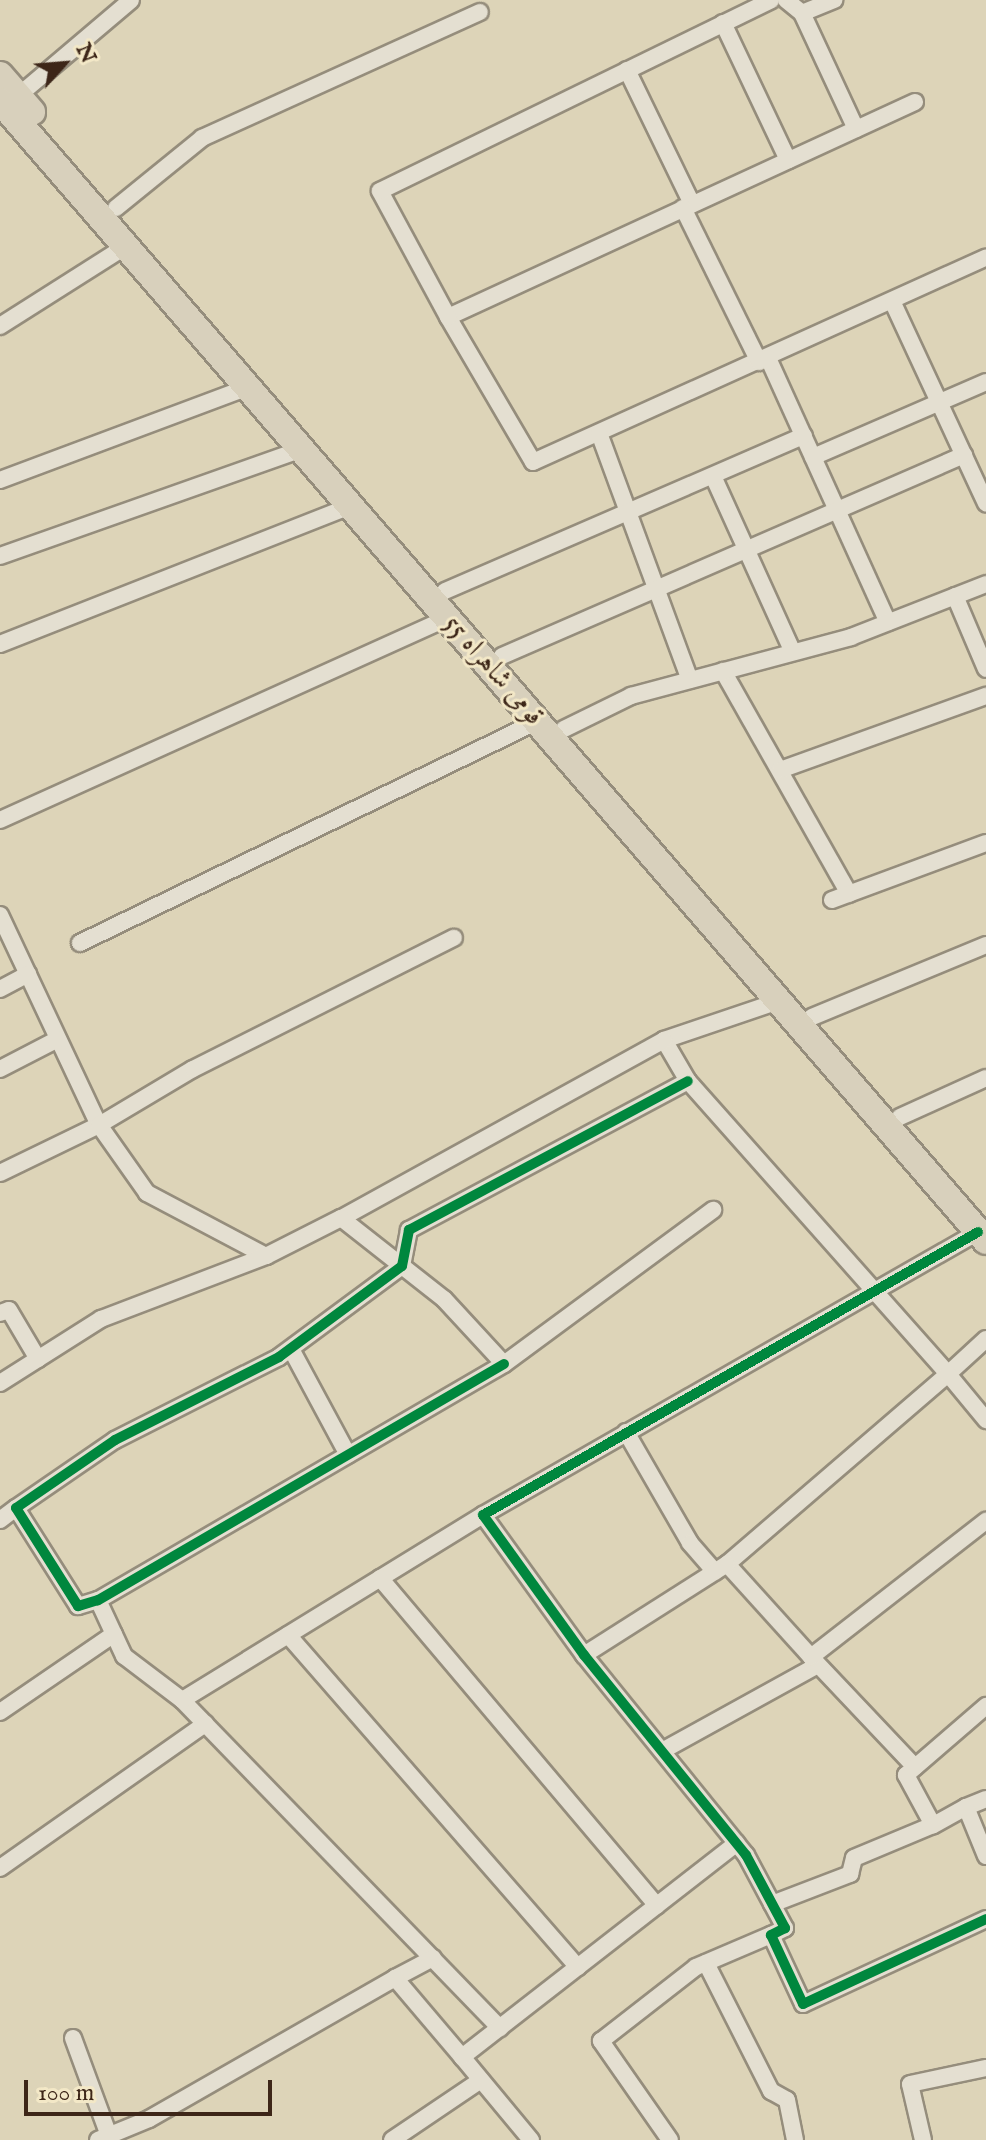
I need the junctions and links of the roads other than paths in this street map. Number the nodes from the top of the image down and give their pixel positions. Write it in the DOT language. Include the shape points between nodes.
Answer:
graph roads {
  1 [pos="131,0"];
  2 [pos="771,0"];
  3 [pos="786,0"];
  4 [pos="835,0"];
  5 [pos="480,12"];
  6 [pos="802,13"];
  7 [pos="723,23"];
  8 [pos="627,70"];
  9 [pos="0,75"];
  10 [pos="9,99"];
  11 [pos="915,102"];
  12 [pos="856,129"];
  13 [pos="788,160"];
  14 [pos="687,206"];
  15 [pos="116,208"];
  16 [pos="126,246"];
  17 [pos="986,257"];
  18 [pos="893,303"];
  19 [pos="448,317"];
  20 [pos="0,326"];
  21 [pos="764,360"];
  22 [pos="986,382"];
  23 [pos="263,395"];
  24 [pos="938,401"];
  25 [pos="599,433"];
  26 [pos="804,436"];
  27 [pos="302,449"];
  28 [pos="964,455"];
  29 [pos="813,457"];
  30 [pos="713,476"];
  31 [pos="0,480"];
  32 [pos="986,503"];
  33 [pos="351,506"];
  34 [pos="629,514"];
  35 [pos="839,514"];
  36 [pos="748,553"];
  37 [pos="0,556"];
  38 [pos="986,584"];
  39 [pos="445,591"];
  40 [pos="658,591"];
  41 [pos="955,596"];
  42 [pos="447,618"];
  43 [pos="888,622"];
  44 [pos="0,644"];
  45 [pos="793,652"];
  46 [pos="502,656"];
  47 [pos="986,669"];
  48 [pos="723,671"];
  49 [pos="690,680"];
  50 [pos="986,696"];
  51 [pos="536,722"];
  52 [pos="564,729"];
  53 [pos="578,758"];
  54 [pos="780,770"];
  55 [pos="0,820"];
  56 [pos="986,843"];
  57 [pos="680,878"];
  58 [pos="849,894"];
  59 [pos="832,900"];
  60 [pos="0,915"];
  61 [pos="454,938"];
  62 [pos="80,943"];
  63 [pos="986,945"];
  64 [pos="28,974"];
  65 [pos="0,989"];
  66 [pos="776,1002"];
  67 [pos="812,1017"];
  68 [pos="58,1039"];
  69 [pos="664,1040"];
  70 [pos="0,1069"];
  71 [pos="986,1078"];
  72 [pos="688,1081"];
  73 [pos="885,1108"];
  74 [pos="99,1125"];
  75 [pos="0,1173"];
  76 [pos="713,1210"];
  77 [pos="341,1218"];
  78 [pos="983,1229"];
  79 [pos="266,1256"];
  80 [pos="402,1266"];
  81 [pos="874,1288"];
  82 [pos="0,1313"];
  83 [pos="986,1339"];
  84 [pos="291,1349"];
  85 [pos="38,1359"];
  86 [pos="504,1364"];
  87 [pos="948,1374"];
  88 [pos="0,1383"];
  89 [pos="986,1420"];
  90 [pos="626,1432"];
  91 [pos="348,1455"];
  92 [pos="16,1508"];
  93 [pos="483,1515"];
  94 [pos="0,1520"];
  95 [pos="986,1521"];
  96 [pos="721,1568"];
  97 [pos="380,1578"];
  98 [pos="98,1600"];
  99 [pos="114,1634"];
  100 [pos="288,1635"];
  101 [pos="584,1655"];
  102 [pos="814,1661"];
  103 [pos="182,1700"];
  104 [pos="986,1706"];
  105 [pos="0,1712"];
  106 [pos="205,1724"];
  107 [pos="662,1751"];
  108 [pos="915,1767"];
  109 [pos="986,1799"];
  110 [pos="966,1807"];
  111 [pos="933,1825"];
  112 [pos="737,1843"];
  113 [pos="986,1856"];
  114 [pos="0,1868"];
  115 [pos="772,1904"];
  116 [pos="657,1906"];
  117 [pos="986,1919"];
  118 [pos="771,1935"];
  119 [pos="433,1958"];
  120 [pos="706,1963"];
  121 [pos="578,1967"];
  122 [pos="395,1978"];
  123 [pos="500,2028"];
  124 [pos="73,2038"];
  125 [pos="462,2057"];
  126 [pos="986,2068"];
  127 [pos="481,2080"];
  128 [pos="104,2138"];
  129 [pos="392,2140"];
  130 [pos="531,2140"];
  131 [pos="670,2140"];
  132 [pos="795,2140"];
  133 [pos="923,2140"];
  1 -- 10 [label="street"];
  2 -- 7 [label="street"];
  3 -- 6 [label="street"];
  4 -- 6 [label="street"];
  5 -- 15 [label="street" via="202,138"];
  6 -- 12 [label="street"];
  7 -- 8 [label="street"];
  7 -- 13 [label="street"];
  8 -- 14 [label="street"];
  8 -- 19 [label="street" via="380,191"];
  9 -- 10 [label="highway, قومی شاہراہ 55"];
  10 -- 15 [label="highway, قومی شاہراہ 55"];
  10 -- 16 [label="highway, قومی شاہراہ 55"];
  11 -- 12 [label="street"];
  12 -- 13 [label="street"];
  13 -- 14 [label="street"];
  14 -- 19 [label="street"];
  14 -- 21 [label="street"];
  15 -- 23 [label="highway, قومی شاہراہ 55"];
  16 -- 20 [label="street"];
  16 -- 23 [label="highway, قومی شاہراہ 55"];
  17 -- 18 [label="street"];
  18 -- 21 [label="street"];
  18 -- 24 [label="street"];
  19 -- 25 [label="street" via="533,462"];
  21 -- 25 [label="street"];
  21 -- 26 [label="street"];
  22 -- 24 [label="street"];
  23 -- 27 [label="highway, قومی شاہراہ 55"];
  23 -- 31 [label="street"];
  23 -- 39 [label="highway, قومی شاہراہ 55"];
  24 -- 28 [label="street"];
  24 -- 29 [label="street"];
  25 -- 34 [label="street"];
  26 -- 29 [label="street"];
  26 -- 30 [label="street"];
  27 -- 33 [label="highway, قومی شاہراہ 55"];
  27 -- 37 [label="street"];
  28 -- 32 [label="street"];
  28 -- 35 [label="street"];
  29 -- 35 [label="street"];
  30 -- 34 [label="street"];
  30 -- 36 [label="street"];
  33 -- 42 [label="highway, قومی شاہراہ 55"];
  33 -- 44 [label="street"];
  34 -- 39 [label="street"];
  34 -- 40 [label="street"];
  35 -- 36 [label="street"];
  35 -- 43 [label="street"];
  36 -- 40 [label="street"];
  36 -- 45 [label="street"];
  38 -- 41 [label="street"];
  39 -- 46 [label="highway, قومی شاہراہ 55"];
  40 -- 46 [label="street"];
  40 -- 49 [label="street"];
  41 -- 43 [label="street"];
  41 -- 47 [label="street"];
  42 -- 51 [label="highway, قومی شاہراہ 55"];
  42 -- 55 [label="street"];
  43 -- 45 [label="street"];
  45 -- 48 [label="street"];
  46 -- 52 [label="highway, قومی شاہراہ 55"];
  48 -- 49 [label="street"];
  48 -- 54 [label="street"];
  49 -- 52 [label="street" via="631,696"];
  50 -- 54 [label="street"];
  51 -- 53 [label="highway, قومی شاہراہ 55"];
  51 -- 62 [label="street"];
  52 -- 53 [label="highway, قومی شاہراہ 55"];
  53 -- 57 [label="highway, قومی شاہراہ 55"];
  54 -- 58 [label="street"];
  56 -- 58 [label="street"];
  57 -- 66 [label="highway, قومی شاہراہ 55"];
  57 -- 67 [label="highway, قومی شاہراہ 55"];
  58 -- 59 [label="street"];
  60 -- 64 [label="street"];
  61 -- 74 [label="street" via="193,1069"];
  63 -- 67 [label="street"];
  64 -- 65 [label="street"];
  64 -- 68 [label="street"];
  66 -- 69 [label="street"];
  66 -- 73 [label="highway, قومی شاہراہ 55"];
  67 -- 73 [label="highway, قومی شاہراہ 55"];
  68 -- 70 [label="street"];
  68 -- 74 [label="street"];
  69 -- 72 [label="street"];
  69 -- 77 [label="street"];
  71 -- 73 [label="street"];
  72 -- 80 [label="street" via="409,1230"];
  72 -- 81 [label="street"];
  73 -- 78 [label="highway, قومی شاہراہ 55"];
  74 -- 75 [label="street"];
  74 -- 79 [label="street" via="147,1193"];
  76 -- 86 [label="street"];
  77 -- 79 [label="street"];
  77 -- 80 [label="street"];
  78 -- 81 [label="street"];
  79 -- 85 [label="street" via="101,1319"];
  80 -- 84 [label="street"];
  80 -- 86 [label="street" via="444,1299"];
  81 -- 87 [label="street"];
  81 -- 90 [label="street"];
  82 -- 85 [label="street" via="9,1310"];
  83 -- 87 [label="street"];
  84 -- 91 [label="street"];
  84 -- 92 [label="street" via="115,1440"];
  85 -- 88 [label="street"];
  86 -- 91 [label="street"];
  87 -- 89 [label="street"];
  87 -- 96 [label="street"];
  90 -- 93 [label="street"];
  90 -- 96 [label="street" via="690,1543"];
  91 -- 98 [label="street"];
  92 -- 94 [label="street"];
  92 -- 98 [label="street" via="78,1606"];
  93 -- 97 [label="street"];
  93 -- 101 [label="street"];
  95 -- 102 [label="street"];
  96 -- 101 [label="street"];
  96 -- 102 [label="street"];
  97 -- 100 [label="street"];
  97 -- 116 [label="street"];
  98 -- 99 [label="street"];
  99 -- 103 [label="street" via="124,1656"];
  99 -- 105 [label="street"];
  100 -- 103 [label="street"];
  100 -- 121 [label="street"];
  101 -- 107 [label="street"];
  102 -- 107 [label="street"];
  102 -- 108 [label="street"];
  103 -- 106 [label="street"];
  104 -- 108 [label="street"];
  106 -- 114 [label="street"];
  106 -- 119 [label="street"];
  107 -- 112 [label="street"];
  108 -- 111 [label="street" via="906,1775"];
  109 -- 110 [label="street"];
  110 -- 111 [label="street"];
  110 -- 113 [label="street"];
  111 -- 115 [label="street" via="854,1858 850,1874"];
  112 -- 115 [label="street"];
  112 -- 116 [label="street"];
  115 -- 118 [label="street" via="785,1928"];
  116 -- 121 [label="street"];
  117 -- 118 [label="street" via="803,2004"];
  118 -- 120 [label="street"];
  119 -- 122 [label="street"];
  119 -- 123 [label="street"];
  120 -- 131 [label="street" via="601,2041"];
  120 -- 132 [label="street" via="771,2091 787,2100"];
  121 -- 123 [label="street"];
  122 -- 125 [label="street"];
  122 -- 128 [label="street"];
  123 -- 125 [label="street"];
  124 -- 128 [label="street"];
  125 -- 127 [label="street"];
  126 -- 133 [label="street" via="910,2084"];
  127 -- 129 [label="street"];
  127 -- 130 [label="street"];
}
